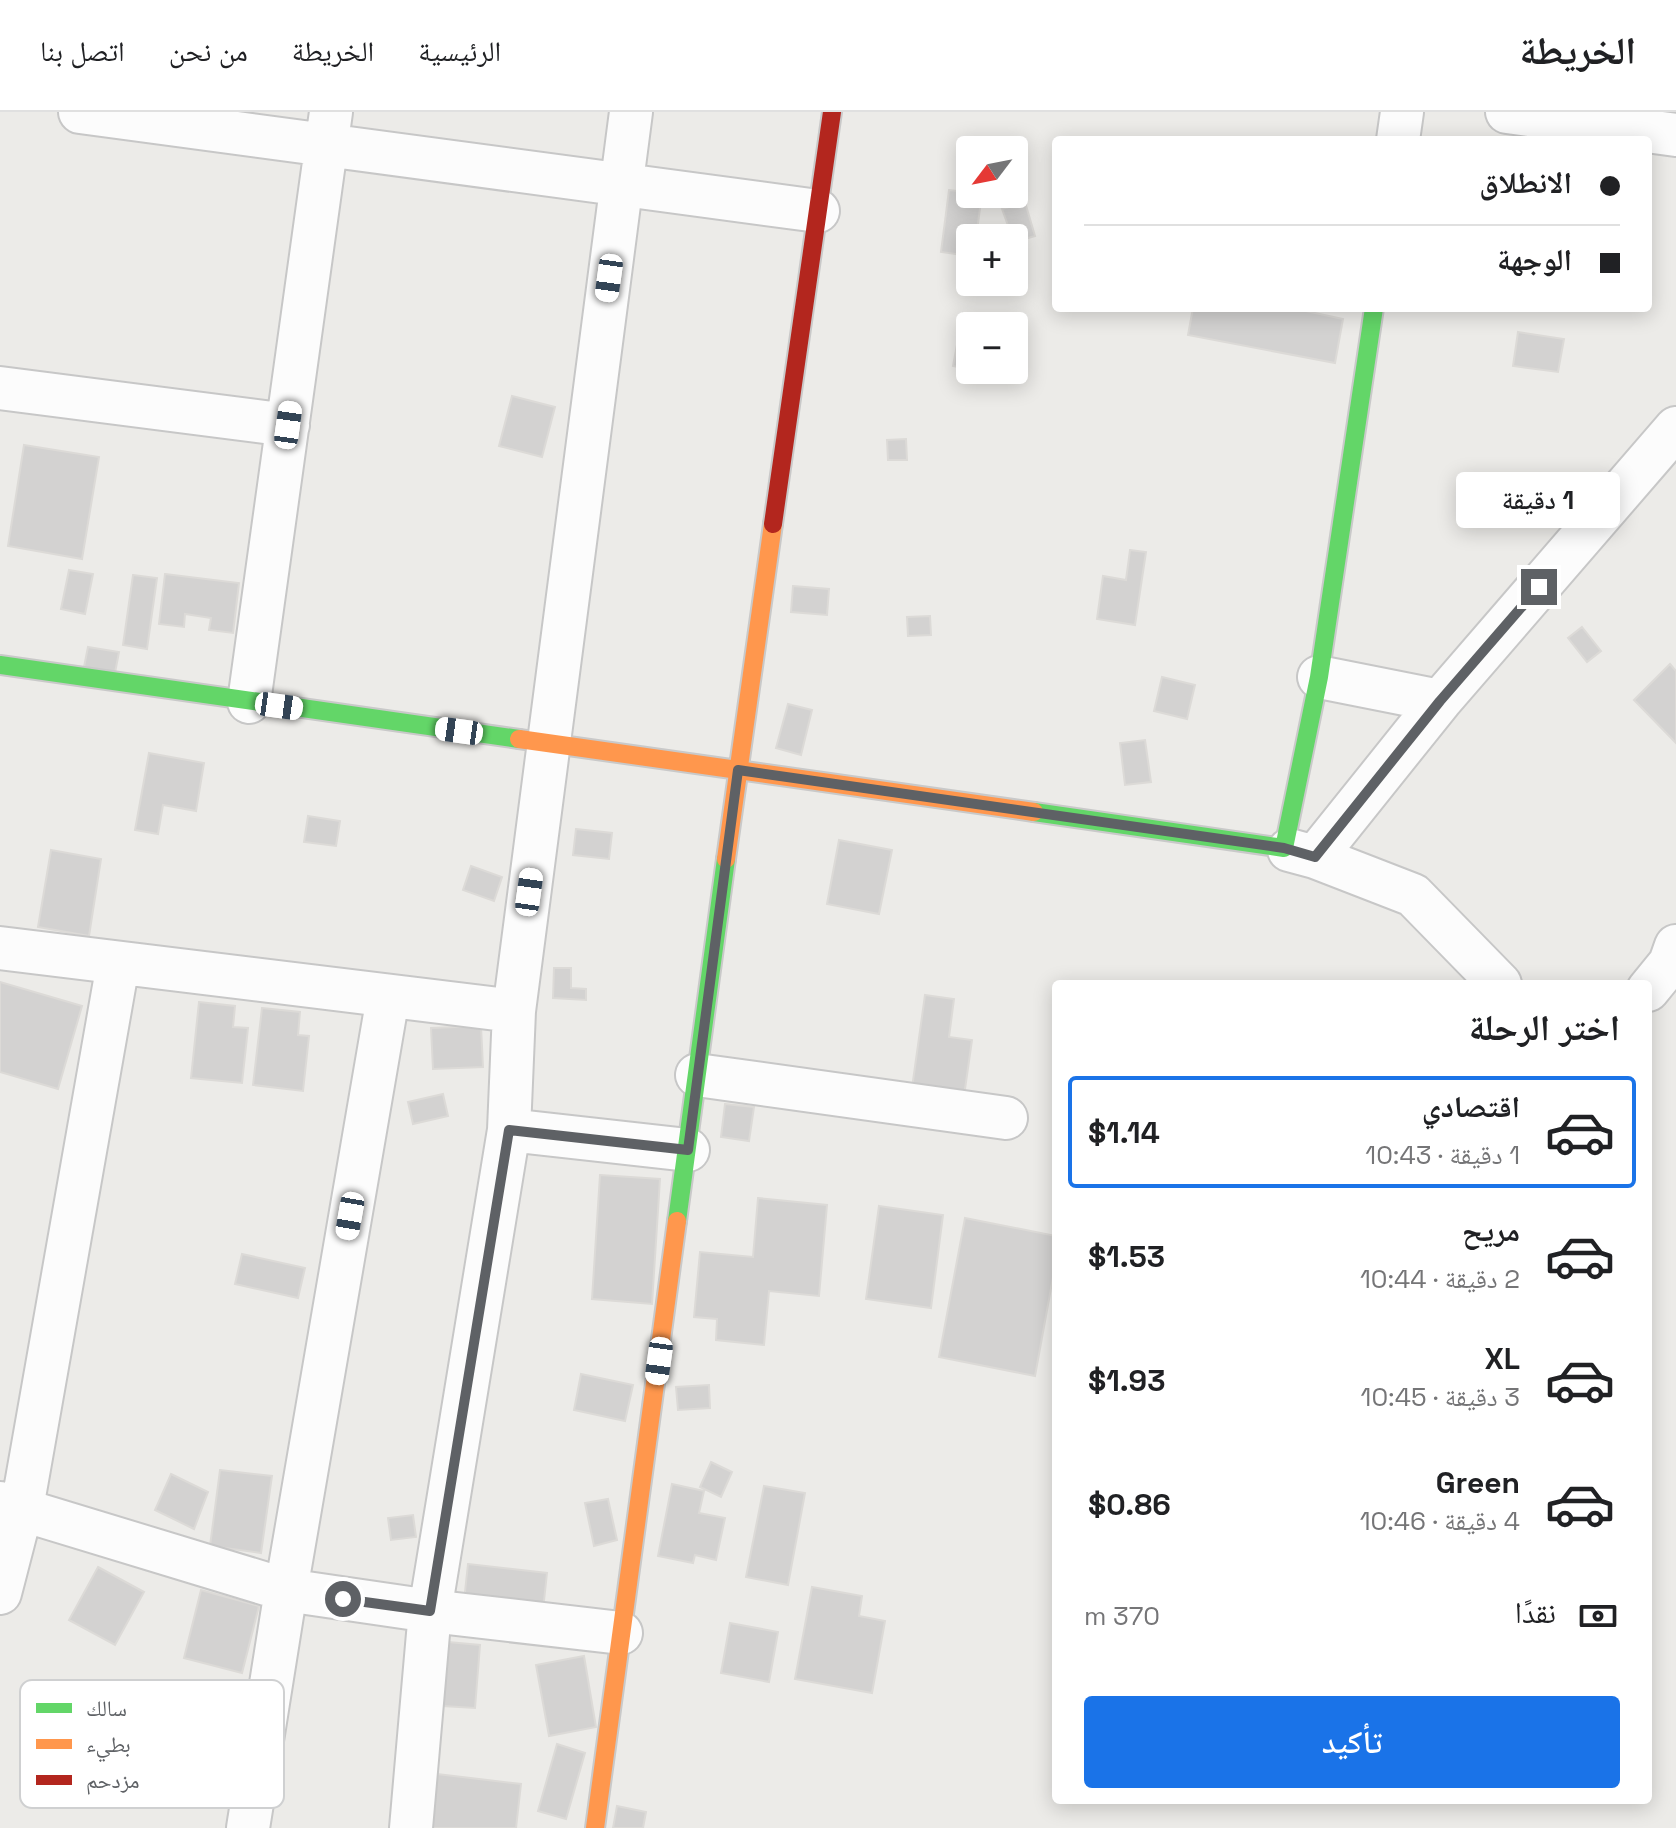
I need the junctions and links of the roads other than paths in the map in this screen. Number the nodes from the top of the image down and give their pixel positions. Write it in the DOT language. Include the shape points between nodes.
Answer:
graph roads {
  1 [pos="80,112"];
  2 [pos="631,112"];
  3 [pos="832,112"];
  4 [pos="1402,112"];
  5 [pos="1507,112"];
  6 [pos="329,129"];
  7 [pos="1676,135"];
  8 [pos="1399,136"];
  9 [pos="622,184"];
  10 [pos="818,211"];
  11 [pos="1373,312"];
  12 [pos="0,388"];
  13 [pos="288,425"];
  14 [pos="1676,428"];
  15 [pos="0,665"];
  16 [pos="1319,677"];
  17 [pos="1440,701"];
  18 [pos="249,702"];
  19 [pos="548,743"];
  20 [pos="738,770"];
  21 [pos="1299,852"];
  22 [pos="1676,946"];
  23 [pos="0,948"];
  24 [pos="118,964"];
  25 [pos="1496,980"];
  26 [pos="1652,985"];
  27 [pos="388,997"];
  28 [pos="514,1011"];
  29 [pos="697,1075"];
  30 [pos="1006,1118"];
  31 [pos="509,1130"];
  32 [pos="688,1150"];
  33 [pos="11,1506"];
  34 [pos="286,1590"];
  35 [pos="0,1593"];
  36 [pos="430,1611"];
  37 [pos="621,1633"];
  38 [pos="272,1680"];
  39 [pos="251,1808"];
  40 [pos="248,1828"];
  41 [pos="411,1828"];
  42 [pos="595,1828"];
  1 -- 6 [label="street"];
  2 -- 9 [label="street"];
  3 -- 10 [label="street"];
  4 -- 8 [label="street"];
  5 -- 7 [label="street"];
  6 -- 9 [label="street"];
  6 -- 13 [label="street"];
  9 -- 10 [label="street"];
  9 -- 19 [label="street"];
  10 -- 20 [label="street"];
  11 -- 16 [label="street"];
  12 -- 13 [label="street"];
  13 -- 18 [label="street"];
  14 -- 17 [label="street"];
  15 -- 18 [label="street"];
  16 -- 17 [label="street"];
  16 -- 21 [label="street"];
  17 -- 21 [label="street"];
  18 -- 19 [label="street"];
  19 -- 20 [label="street"];
  19 -- 28 [label="street"];
  20 -- 21 [label="street"];
  20 -- 29 [label="street"];
  21 -- 25 [label="street" via="1413,895"];
  22 -- 26 [label="street"];
  23 -- 24 [label="street"];
  24 -- 27 [label="street"];
  24 -- 33 [label="street"];
  27 -- 28 [label="street"];
  27 -- 34 [label="street"];
  28 -- 31 [label="street"];
  29 -- 30 [label="street"];
  29 -- 32 [label="street"];
  31 -- 32 [label="street"];
  31 -- 36 [label="street"];
  32 -- 37 [label="street"];
  33 -- 34 [label="street"];
  33 -- 35 [label="street"];
  34 -- 36 [label="street"];
  34 -- 38 [label="street"];
  36 -- 37 [label="street"];
  36 -- 41 [label="street"];
  37 -- 42 [label="street"];
  39 -- 40 [label="street"];
}
